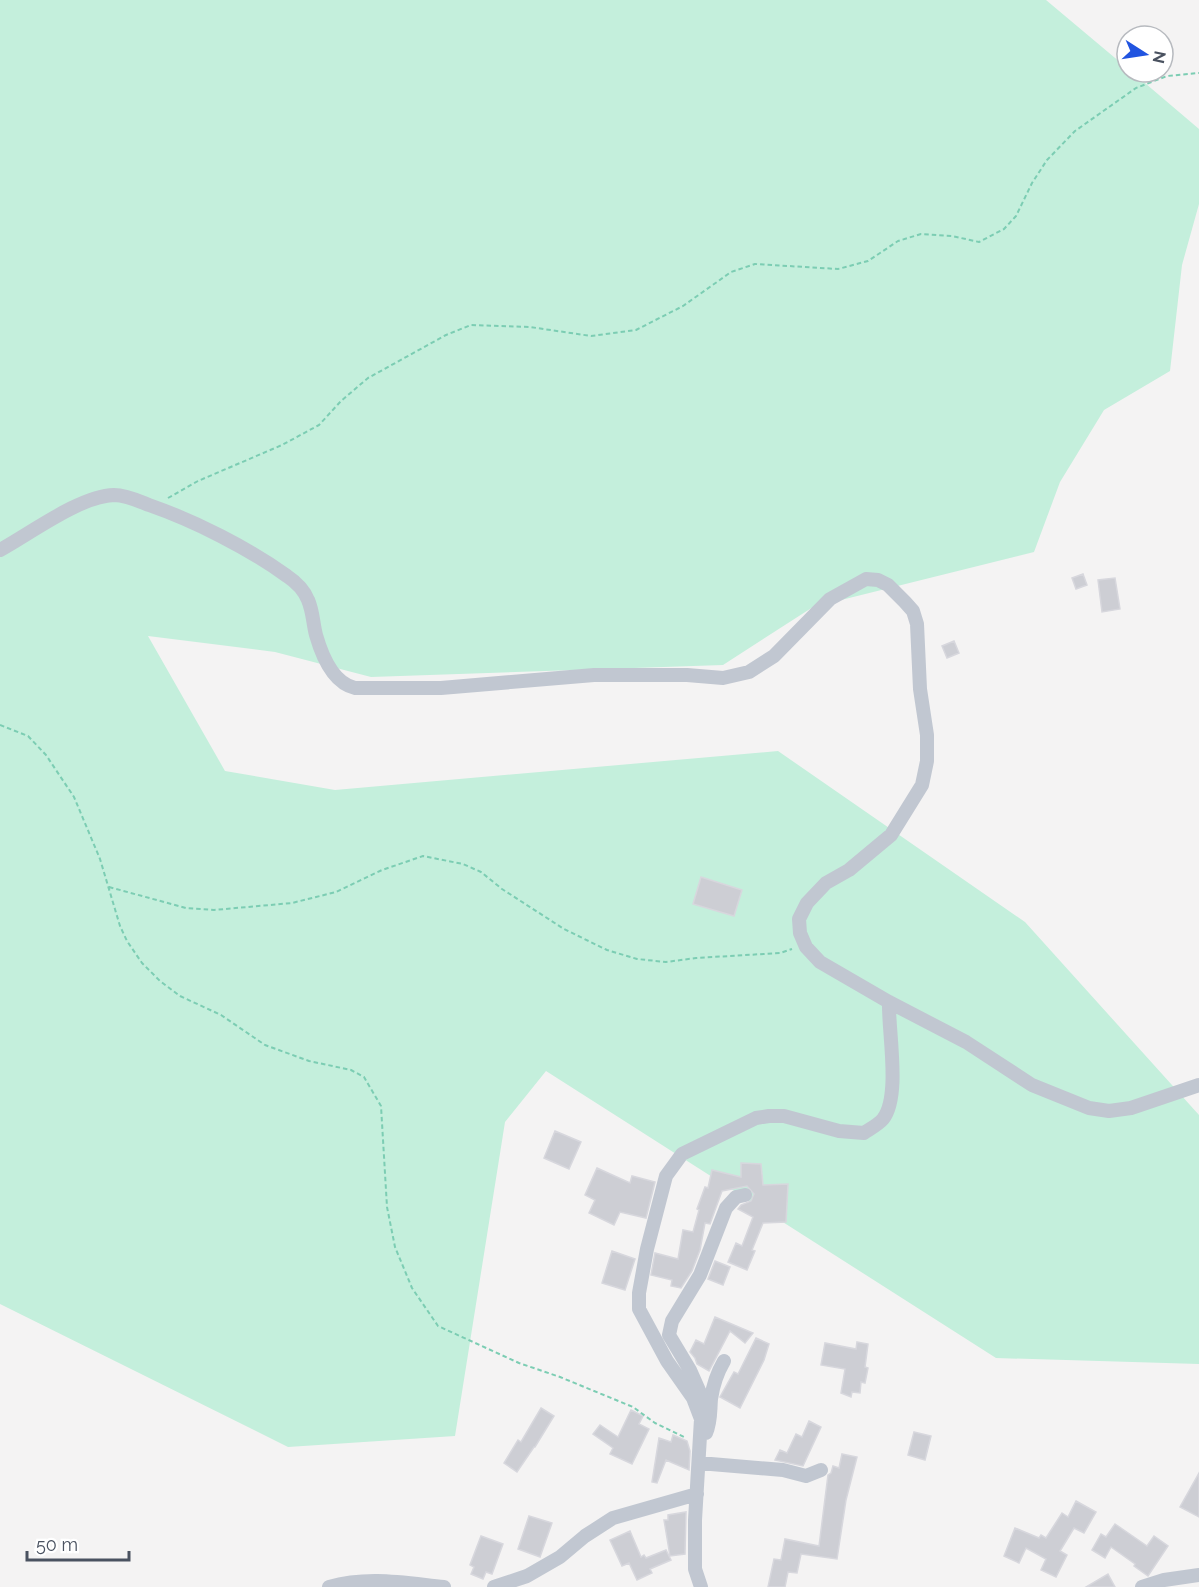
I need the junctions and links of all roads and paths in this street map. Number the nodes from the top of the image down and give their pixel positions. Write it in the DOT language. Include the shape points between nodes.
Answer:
graph roads {
  1 [pos="1199,73"];
  2 [pos="156,507"];
  3 [pos="0,550"];
  4 [pos="0,725"];
  5 [pos="109,888"];
  6 [pos="806,947"];
  7 [pos="889,1002"];
  8 [pos="1199,1085"];
  9 [pos="745,1195"];
  10 [pos="724,1361"];
  11 [pos="700,1417"];
  12 [pos="700,1445"];
  13 [pos="699,1462"];
  14 [pos="820,1470"];
  15 [pos="697,1494"];
  16 [pos="1199,1575"];
  17 [pos="329,1587"];
  18 [pos="444,1587"];
  19 [pos="495,1587"];
  20 [pos="700,1587"];
  21 [pos="1142,1587"];
  1 -- 2 [label="path" via="1167,76 1136,88 1075,131 1047,160 1004,230 979,242 921,234 898,241 868,261 850,267 755,264 731,272 684,306 636,330 591,336 530,327 471,325 368,378 319,425 177,492"];
  2 -- 3 [label="street" via="116,495 99,497 83,502"];
  2 -- 6 [label="street" via="211,532 295,582 309,601 329,667 340,682 355,688 441,688 594,675 723,678 748,672 774,656 830,599 866,579 888,585 913,611 917,624 927,761 921,785 891,835 849,870 826,883 807,903 799,919"];
  4 -- 5 [label="path" via="28,736 46,755 74,797"];
  5 -- 6 [label="path" via="186,908 214,910 292,903 336,892 423,855 481,872 564,929 607,950 637,959 666,962 780,953"];
  5 -- 12 [label="path" via="127,941 142,963 180,996 221,1015 265,1045 364,1077 381,1106 387,1207 395,1247 412,1288 438,1326 519,1363 633,1407 655,1423"];
  6 -- 7 [label="street" via="820,962"];
  7 -- 8 [label="street" via="966,1042 1032,1085 1089,1108 1109,1112 1131,1108"];
  7 -- 11 [label="street" via="893,1073 884,1118 864,1133 839,1131 784,1116 756,1118 682,1154 666,1176 647,1248 639,1309 667,1361 693,1398"];
  9 -- 11 [label="street" via="736,1197 726,1208 700,1275 672,1321 669,1335 705,1404"];
  10 -- 12 [label="street" via="711,1398 710,1426"];
  11 -- 12 [label="street"];
  12 -- 13 [label="street"];
  13 -- 14 [label="street" via="806,1476"];
  13 -- 15 [label="street"];
  15 -- 19 [label="street" via="613,1518 560,1557"];
  15 -- 20 [label="street" via="694,1520"];
  16 -- 21 [label="street"];
  17 -- 18 [label="street" via="366,1580"];
}
